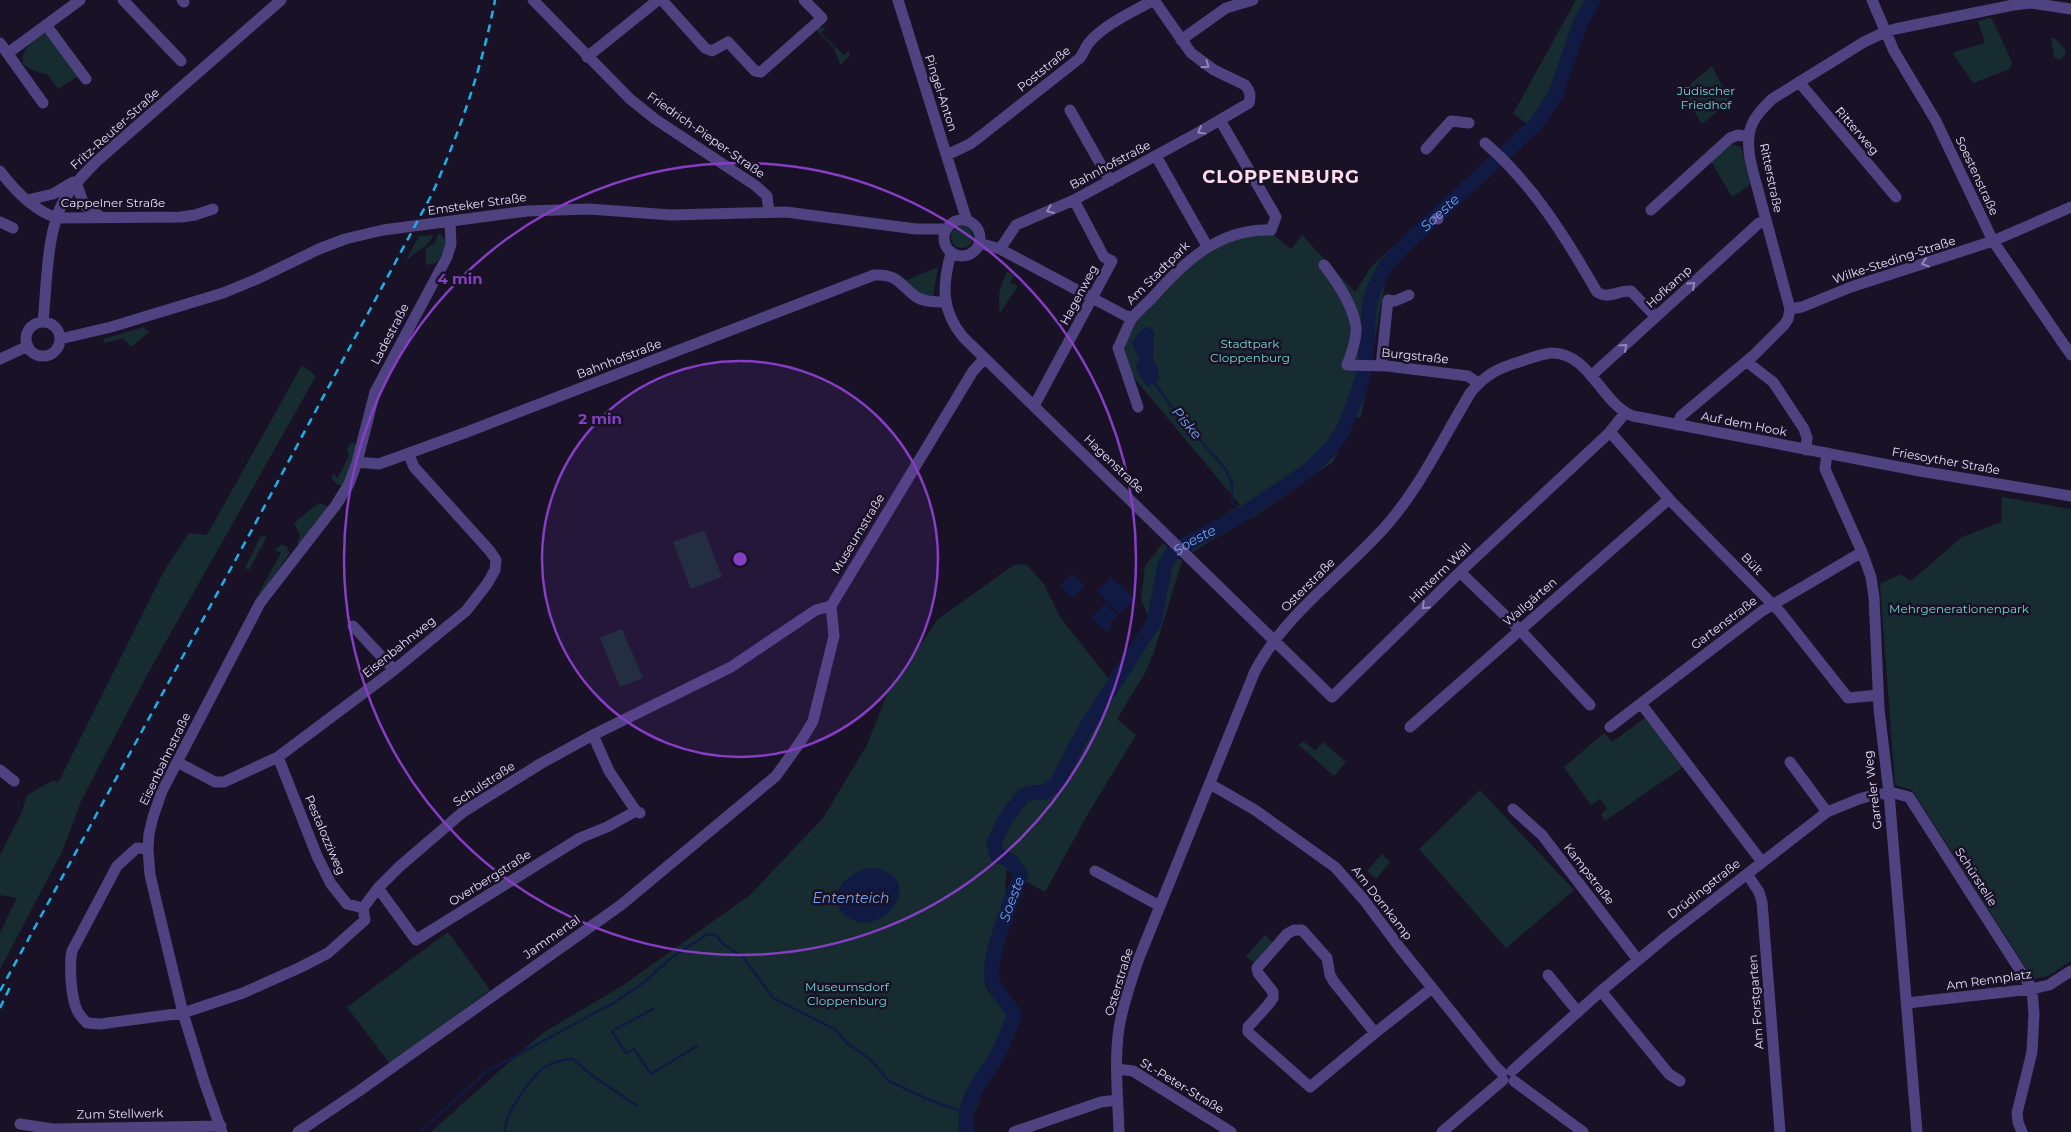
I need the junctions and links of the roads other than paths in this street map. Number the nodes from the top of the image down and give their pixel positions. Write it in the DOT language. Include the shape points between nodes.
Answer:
graph roads {
  1 [pos="80,0"];
  2 [pos="123,0"];
  3 [pos="282,0"];
  4 [pos="533,0"];
  5 [pos="658,0"];
  6 [pos="662,0"];
  7 [pos="804,0"];
  8 [pos="898,0"];
  9 [pos="1154,0"];
  10 [pos="1254,0"];
  11 [pos="1872,0"];
  12 [pos="2048,2"];
  13 [pos="2071,9"];
  14 [pos="46,25"];
  15 [pos="1885,32"];
  16 [pos="1181,40"];
  17 [pos="0,43"];
  18 [pos="8,53"];
  19 [pos="587,57"];
  20 [pos="181,62"];
  21 [pos="86,80"];
  22 [pos="1798,82"];
  23 [pos="44,103"];
  24 [pos="1070,110"];
  25 [pos="1220,120"];
  26 [pos="1469,123"];
  27 [pos="1749,137"];
  28 [pos="1490,147"];
  29 [pos="1426,149"];
  30 [pos="947,155"];
  31 [pos="1156,156"];
  32 [pos="0,171"];
  33 [pos="79,179"];
  34 [pos="1110,180"];
  35 [pos="1896,197"];
  36 [pos="27,200"];
  37 [pos="1074,200"];
  38 [pos="2071,207"];
  39 [pos="213,208"];
  40 [pos="1651,210"];
  41 [pos="769,212"];
  42 [pos="101,217"];
  43 [pos="57,218"];
  44 [pos="963,220"];
  45 [pos="1766,221"];
  46 [pos="0,222"];
  47 [pos="450,222"];
  48 [pos="13,228"];
  49 [pos="916,229"];
  50 [pos="946,229"];
  51 [pos="944,241"];
  52 [pos="1993,241"];
  53 [pos="979,243"];
  54 [pos="1207,246"];
  55 [pos="1000,249"];
  56 [pos="956,255"];
  57 [pos="1324,266"];
  58 [pos="1409,295"];
  59 [pos="1092,298"];
  60 [pos="945,302"];
  61 [pos="1790,309"];
  62 [pos="1133,317"];
  63 [pos="1656,317"];
  64 [pos="43,322"];
  65 [pos="60,339"];
  66 [pos="28,346"];
  67 [pos="2071,355"];
  68 [pos="0,359"];
  69 [pos="984,359"];
  70 [pos="1747,362"];
  71 [pos="1378,366"];
  72 [pos="1591,376"];
  73 [pos="1478,383"];
  74 [pos="1034,406"];
  75 [pos="1138,407"];
  76 [pos="1625,413"];
  77 [pos="1677,425"];
  78 [pos="1610,432"];
  79 [pos="1816,452"];
  80 [pos="408,453"];
  81 [pos="357,462"];
  82 [pos="2071,496"];
  83 [pos="1669,499"];
  84 [pos="1862,552"];
  85 [pos="1460,572"];
  86 [pos="1772,604"];
  87 [pos="831,606"];
  88 [pos="353,626"];
  89 [pos="1520,630"];
  90 [pos="1274,641"];
  91 [pos="394,670"];
  92 [pos="1878,695"];
  93 [pos="1590,705"];
  94 [pos="1642,705"];
  95 [pos="1410,727"];
  96 [pos="1610,727"];
  97 [pos="593,735"];
  98 [pos="278,756"];
  99 [pos="177,762"];
  100 [pos="1790,762"];
  101 [pos="0,770"];
  102 [pos="14,781"];
  103 [pos="1210,784"];
  104 [pos="1889,793"];
  105 [pos="1513,809"];
  106 [pos="1827,812"];
  107 [pos="148,848"];
  108 [pos="1762,862"];
  109 [pos="1095,871"];
  110 [pos="1747,874"];
  111 [pos="378,888"];
  112 [pos="1160,906"];
  113 [pos="363,908"];
  114 [pos="1638,960"];
  115 [pos="1548,974"];
  116 [pos="2069,976"];
  117 [pos="1432,988"];
  118 [pos="2032,989"];
  119 [pos="1601,991"];
  120 [pos="1907,1003"];
  121 [pos="183,1012"];
  122 [pos="1578,1012"];
  123 [pos="1375,1032"];
  124 [pos="1117,1069"];
  125 [pos="1508,1076"];
  126 [pos="1680,1082"];
  127 [pos="1118,1100"];
  128 [pos="20,1124"];
  129 [pos="222,1129"];
  130 [pos="298,1132"];
  131 [pos="1014,1132"];
  132 [pos="1119,1132"];
  133 [pos="1232,1132"];
  134 [pos="1442,1132"];
  135 [pos="1583,1132"];
  136 [pos="1780,1132"];
  137 [pos="1917,1132"];
  138 [pos="2022,1132"];
  1 -- 14 [label="street"];
  2 -- 20 [label="street"];
  3 -- 33 [label="street, Fritz-Reuter-Straße"];
  4 -- 19 [label="street, Friedrich-Pieper-Straße"];
  5 -- 19 [label="street"];
  6 -- 7 [label="street" via="705,48 712,51 728,42 755,71 761,72 822,18"];
  8 -- 30 [label="street, Pingel-Anton"];
  9 -- 16 [label="street"];
  9 -- 30 [label="street, Poststraße" via="1094,38 1080,58 976,140"];
  10 -- 16 [label="street" via="1226,8"];
  11 -- 15 [label="street, Soestenstraße"];
  12 -- 13 [label="street, Ritterstraße"];
  12 -- 15 [label="street, Ritterstraße" via="2013,5"];
  14 -- 18 [label="street"];
  14 -- 21 [label="street"];
  15 -- 22 [label="street, Ritterstraße"];
  15 -- 52 [label="street, Soestenstraße" via="1936,121"];
  16 -- 25 [label="street, Bahnhofstraße, one-way" via="1202,62 1245,85 1250,92 1249,103"];
  17 -- 18 [label="street"];
  18 -- 23 [label="street"];
  19 -- 41 [label="street, Friedrich-Pieper-Straße" via="655,119 768,196"];
  22 -- 27 [label="street, Ritterstraße" via="1772,99 1757,114"];
  22 -- 35 [label="street, Ritterweg"];
  24 -- 34 [label="street"];
  25 -- 31 [label="street, Bahnhofstraße, one-way"];
  25 -- 54 [label="street, Am Stadtpark" via="1276,217 1271,230 1243,233"];
  26 -- 29 [label="street" via="1451,121"];
  27 -- 40 [label="street" via="1730,138"];
  27 -- 45 [label="street, Ritterstraße" via="1750,156"];
  28 -- 63 [label="street" via="1538,199 1597,292 1608,296 1631,290"];
  30 -- 44 [label="street, Pingel-Anton"];
  31 -- 34 [label="street, Bahnhofstraße"];
  31 -- 54 [label="street"];
  32 -- 36 [label="street, Cappelner Straße"];
  33 -- 36 [label="street" via="53,194"];
  33 -- 42 [label="street" via="84,205"];
  33 -- 43 [label="street, Fritz-Reuter-Straße" via="63,202"];
  34 -- 37 [label="street, Bahnhofstraße"];
  36 -- 43 [label="street, Cappelner Straße"];
  37 -- 55 [label="street, Bahnhofstraße, one-way" via="1016,225"];
  37 -- 59 [label="street, Hagenweg" via="1104,257 1112,261"];
  38 -- 52 [label="street, Wilke-Steding-Straße"];
  39 -- 42 [label="street, Cappelner Straße" via="180,217"];
  41 -- 47 [label="street, Emsteker Straße" via="671,215 589,209 544,210"];
  41 -- 49 [label="street, Emsteker Straße" via="803,212"];
  42 -- 43 [label="street, Cappelner Straße"];
  43 -- 64 [label="street, Fritz-Reuter-Straße"];
  44 -- 50 [label="street" via="950,224"];
  44 -- 53 [label="street" via="977,228"];
  45 -- 61 [label="street, Ritterstraße"];
  63 -- 45 [label="street, Hofkamp, one-way" via="1759,223"];
  46 -- 48 [label="street"];
  47 -- 65 [label="street, Emsteker Straße" via="383,230 345,239 223,293"];
  47 -- 81 [label="street, Ladestraße" via="451,244 447,257 375,392"];
  49 -- 50 [label="street, Emsteker Straße"];
  49 -- 51 [label="street, Emsteker Straße"];
  50 -- 51 [label="street"];
  51 -- 56 [label="street"];
  52 -- 61 [label="street, Wilke-Steding-Straße, one-way"];
  52 -- 67 [label="street, Soestenstraße"];
  53 -- 55 [label="street"];
  53 -- 56 [label="street" via="974,251"];
  54 -- 62 [label="street, Am Stadtpark" via="1184,264"];
  55 -- 59 [label="street, Am Stadtpark"];
  56 -- 60 [label="street, Hagenstraße" via="948,266"];
  57 -- 71 [label="street, Burgstraße" via="1347,299 1356,328 1347,365"];
  58 -- 71 [label="street" via="1395,301 1388,300"];
  59 -- 62 [label="street, Am Stadtpark"];
  59 -- 74 [label="street, Hagenweg"];
  60 -- 69 [label="street, Hagenstraße" via="957,329"];
  60 -- 80 [label="street, Bahnhofstraße" via="923,300 890,276 874,275"];
  61 -- 70 [label="street" via="1784,325"];
  62 -- 75 [label="street, Am Stadtpark" via="1118,348"];
  72 -- 63 [label="street, Hofkamp, one-way"];
  64 -- 65 [label="street" via="57,329"];
  64 -- 66 [label="street" via="30,329"];
  65 -- 66 [label="street" via="57,348 49,354 35,353"];
  66 -- 68 [label="street"];
  69 -- 74 [label="street, Hagenstraße"];
  69 -- 87 [label="street, Museumstraße" via="969,377"];
  70 -- 77 [label="street, Auf dem Hook" via="1681,416"];
  70 -- 79 [label="street, Auf dem Hook" via="1778,389"];
  71 -- 73 [label="street, Burgstraße" via="1468,376"];
  72 -- 73 [label="street, Osterstraße" via="1575,361 1557,353 1500,368"];
  72 -- 76 [label="street"];
  73 -- 90 [label="street, Osterstraße" via="1394,516"];
  74 -- 90 [label="street, Hagenstraße"];
  76 -- 77 [label="street, Auf dem Hook"];
  76 -- 78 [label="street, Hinterm Wall"];
  77 -- 79 [label="street, Auf dem Hook"];
  78 -- 83 [label="street, Bült"];
  78 -- 85 [label="street, Hinterm Wall"];
  79 -- 82 [label="street, Friesoyther Straße"];
  79 -- 84 [label="street, Garreler Weg"];
  80 -- 81 [label="street, Bahnhofstraße" via="378,464"];
  80 -- 91 [label="street, Eisenbahnweg" via="414,467 496,560 495,570 487,584 466,611"];
  81 -- 99 [label="street, Eisenbahnstraße" via="336,505 260,603"];
  83 -- 86 [label="street, Bült"];
  83 -- 89 [label="street, Wallgärten"];
  84 -- 86 [label="street, Gartenstraße"];
  84 -- 92 [label="street, Garreler Weg" via="1874,597"];
  85 -- 89 [label="street"];
  85 -- 90 [label="street, Hinterm Wall, one-way" via="1332,697"];
  86 -- 92 [label="street, Bült" via="1848,698"];
  86 -- 94 [label="street, Gartenstraße"];
  87 -- 97 [label="street, Schulstraße" via="816,610 731,667"];
  87 -- 130 [label="street, Jammertal" via="834,636 813,721 776,776 621,906"];
  88 -- 91 [label="street"];
  89 -- 93 [label="street"];
  89 -- 95 [label="street, Wallgärten"];
  90 -- 103 [label="street, Osterstraße" via="1248,685"];
  91 -- 98 [label="street, Eisenbahnweg"];
  92 -- 104 [label="street, Garreler Weg"];
  94 -- 96 [label="street, Gartenstraße"];
  94 -- 108 [label="street"];
  97 -- 111 [label="street, Schulstraße" via="463,812"];
  97 -- 111 [label="street, Overbergstraße" via="609,771 638,812 580,838 416,940"];
  98 -- 99 [label="street, Eisenbahnweg" via="224,782 215,782"];
  98 -- 113 [label="street, Pestalozziweg" via="325,874 347,904"];
  99 -- 107 [label="street, Eisenbahnstraße" via="152,817"];
  100 -- 106 [label="street"];
  101 -- 102 [label="street"];
  103 -- 112 [label="street, Osterstraße"];
  103 -- 117 [label="street, Am Dornkamp" via="1255,810 1335,867"];
  104 -- 106 [label="street, Drüdingstraße" via="1858,799"];
  104 -- 118 [label="street, Schürstelle" via="1910,797"];
  104 -- 120 [label="street, Garreler Weg"];
  105 -- 114 [label="street, Kampstraße" via="1542,835"];
  106 -- 108 [label="street, Drüdingstraße"];
  107 -- 121 [label="street, Eisenbahnstraße" via="150,875"];
  107 -- 121 [label="street" via="137,848 117,866 80,934 70,960 75,1004 86,1023 100,1024"];
  108 -- 110 [label="street, Drüdingstraße"];
  109 -- 112 [label="street"];
  110 -- 114 [label="street, Drüdingstraße"];
  110 -- 136 [label="street, Am Forstgarten" via="1762,902"];
  111 -- 113 [label="street, Schulstraße"];
  112 -- 124 [label="street, Osterstraße" via="1125,999"];
  113 -- 121 [label="street, Schulstraße" via="365,920 328,953 243,993"];
  114 -- 119 [label="street, Drüdingstraße"];
  115 -- 122 [label="street"];
  116 -- 118 [label="street, Am Rennplatz"];
  117 -- 123 [label="street"];
  117 -- 125 [label="street, Am Dornkamp" via="1495,1066"];
  118 -- 120 [label="street, Am Rennplatz"];
  118 -- 138 [label="street" via="2032,1052 2017,1113"];
  119 -- 122 [label="street, Drüdingstraße"];
  119 -- 126 [label="street" via="1669,1074"];
  120 -- 137 [label="street, Garreler Weg"];
  121 -- 129 [label="street, Eisenbahnstraße"];
  122 -- 125 [label="street, Drüdingstraße"];
  123 -- 123 [label="street" via="1334,982 1327,958 1302,930 1288,934 1257,968 1273,992 1273,998 1248,1027 1248,1032 1310,1087"];
  124 -- 127 [label="street, Osterstraße"];
  124 -- 133 [label="street, St.-Peter-Straße" via="1134,1071"];
  125 -- 134 [label="street, Drüdingstraße"];
  125 -- 135 [label="street, Am Dornkamp"];
  127 -- 131 [label="street" via="1101,1102"];
  127 -- 132 [label="street, Osterstraße"];
  128 -- 129 [label="street, Zum Stellwerk" via="53,1129"];
}
